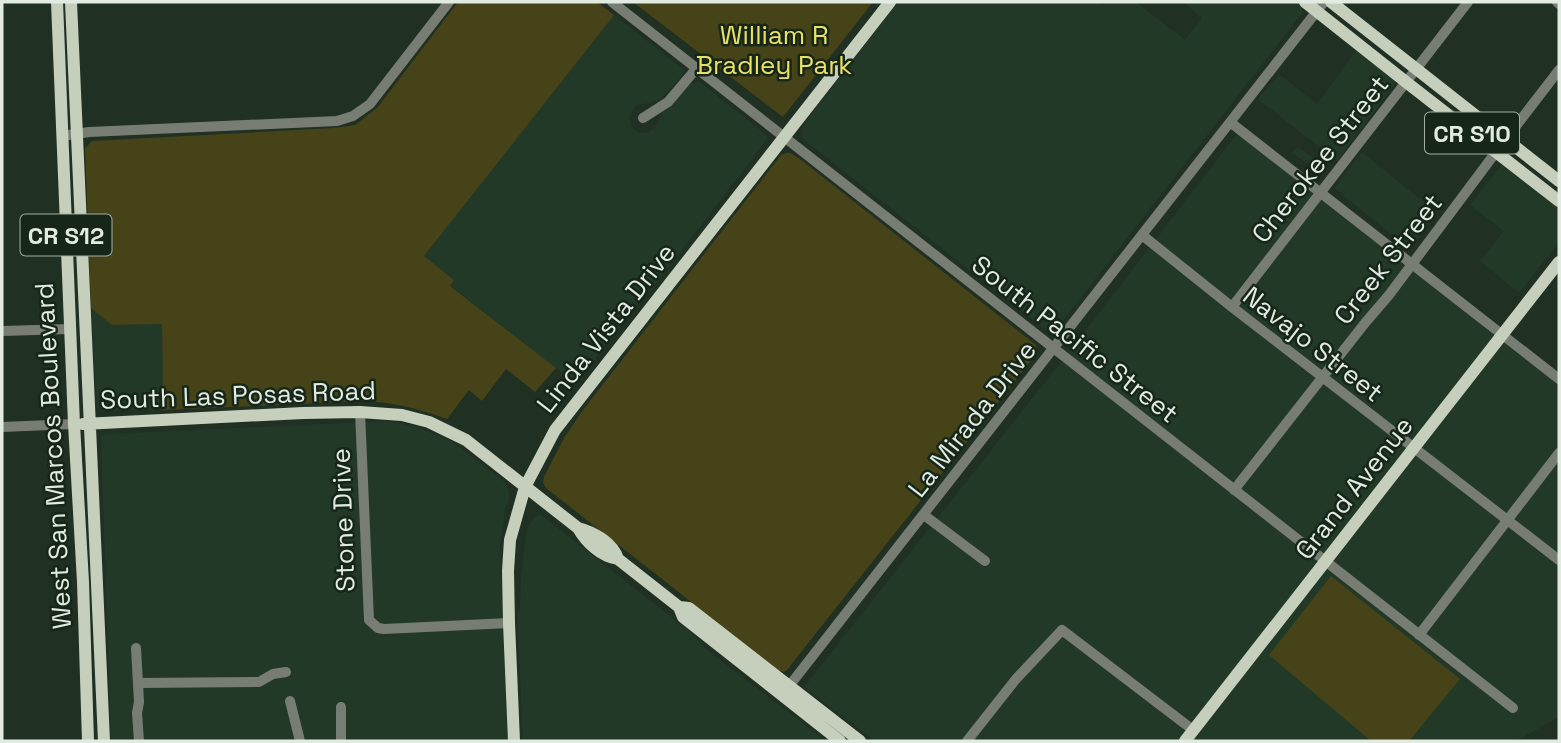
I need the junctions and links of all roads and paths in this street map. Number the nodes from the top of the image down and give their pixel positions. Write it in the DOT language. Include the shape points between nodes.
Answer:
graph roads {
  1 [pos="57,2"];
  2 [pos="71,2"];
  3 [pos="449,2"];
  4 [pos="612,2"];
  5 [pos="890,2"];
  6 [pos="1305,2"];
  7 [pos="1331,2"];
  8 [pos="1468,2"];
  9 [pos="1321,6"];
  10 [pos="696,69"];
  11 [pos="1416,70"];
  12 [pos="1559,70"];
  13 [pos="1406,82"];
  14 [pos="643,118"];
  15 [pos="1230,122"];
  16 [pos="78,134"];
  17 [pos="62,136"];
  18 [pos="783,136"];
  19 [pos="1506,139"];
  20 [pos="1496,152"];
  21 [pos="1559,181"];
  22 [pos="1320,193"];
  23 [pos="1559,201"];
  24 [pos="1142,235"];
  25 [pos="1559,262"];
  26 [pos="1411,264"];
  27 [pos="1232,307"];
  28 [pos="70,329"];
  29 [pos="2,331"];
  30 [pos="1502,335"];
  31 [pos="1054,348"];
  32 [pos="1322,377"];
  33 [pos="1559,379"];
  34 [pos="360,412"];
  35 [pos="90,423"];
  36 [pos="74,424"];
  37 [pos="2,427"];
  38 [pos="1414,449"];
  39 [pos="1559,453"];
  40 [pos="525,487"];
  41 [pos="1234,490"];
  42 [pos="924,515"];
  43 [pos="1507,520"];
  44 [pos="80,532"];
  45 [pos="1559,560"];
  46 [pos="985,561"];
  47 [pos="1325,562"];
  48 [pos="98,604"];
  49 [pos="509,622"];
  50 [pos="1419,635"];
  51 [pos="136,648"];
  52 [pos="286,673"];
  53 [pos="138,683"];
  54 [pos="786,691"];
  55 [pos="290,701"];
  56 [pos="341,707"];
  57 [pos="1513,708"];
  58 [pos="1193,730"];
  59 [pos="88,741"];
  60 [pos="104,741"];
  61 [pos="139,741"];
  62 [pos="300,741"];
  63 [pos="341,741"];
  64 [pos="514,741"];
  65 [pos="840,741"];
  66 [pos="860,741"];
  67 [pos="967,741"];
  68 [pos="1185,741"];
  1 -- 17 [label="main road, West San Marcos Boulevard / CR S12"];
  2 -- 16 [label="main road, West San Marcos Boulevard / CR S12"];
  3 -- 16 [label="street" via="370,104 353,116 337,121"];
  4 -- 10 [label="street, South Pacific Street"];
  5 -- 18 [label="main road, Linda Vista Drive"];
  6 -- 9 [label="main road, CR S10"];
  7 -- 11 [label="main road, CR S10"];
  8 -- 11 [label="street, Cherokee Street"];
  9 -- 13 [label="main road, CR S10"];
  9 -- 15 [label="street, La Mirada Drive"];
  10 -- 14 [label="street" via="668,102"];
  10 -- 18 [label="street, South Pacific Street"];
  11 -- 13 [label="street, Cherokee Street"];
  11 -- 19 [label="main road, CR S10"];
  12 -- 19 [label="street"];
  13 -- 20 [label="main road, CR S10"];
  13 -- 22 [label="street, Cherokee Street"];
  15 -- 22 [label="street"];
  15 -- 24 [label="street, La Mirada Drive"];
  16 -- 17 [label="street"];
  16 -- 35 [label="main road, West San Marcos Boulevard / CR S12"];
  17 -- 28 [label="main road, West San Marcos Boulevard / CR S12"];
  18 -- 31 [label="street, South Pacific Street"];
  18 -- 40 [label="main road, Linda Vista Drive" via="555,430"];
  19 -- 21 [label="main road, CR S10"];
  20 -- 23 [label="main road, CR S10"];
  20 -- 26 [label="street, Creek Street"];
  22 -- 26 [label="street"];
  22 -- 27 [label="street, Cherokee Street"];
  24 -- 27 [label="street, Navajo Street"];
  24 -- 31 [label="street, La Mirada Drive"];
  25 -- 30 [label="main road, Grand Avenue"];
  26 -- 30 [label="street"];
  26 -- 32 [label="street, Creek Street"];
  27 -- 32 [label="street, Navajo Street"];
  28 -- 29 [label="street"];
  28 -- 36 [label="main road, West San Marcos Boulevard / CR S12"];
  30 -- 33 [label="street"];
  30 -- 38 [label="main road, Grand Avenue"];
  31 -- 41 [label="street, South Pacific Street"];
  31 -- 42 [label="street, La Mirada Drive"];
  32 -- 38 [label="street, Navajo Street"];
  32 -- 41 [label="street, Creek Street"];
  34 -- 35 [label="main road, South Las Posas Road"];
  34 -- 40 [label="main road, South Las Posas Road" via="402,415 450,431"];
  34 -- 49 [label="street, Stone Drive" via="367,614 372,625 384,629"];
  35 -- 36 [label="main road, South Las Posas Road"];
  35 -- 48 [label="main road, West San Marcos Boulevard / CR S12"];
  36 -- 37 [label="street"];
  36 -- 44 [label="main road, West San Marcos Boulevard / CR S12"];
  38 -- 43 [label="street, Navajo Street"];
  38 -- 47 [label="main road, Grand Avenue"];
  39 -- 43 [label="street"];
  40 -- 49 [label="main road, Linda Vista Drive" via="510,540"];
  40 -- 54 [label="main road, South Las Posas Road" via="578,528 585,539 678,607 683,617"];
  41 -- 47 [label="street, South Pacific Street"];
  42 -- 46 [label="street"];
  42 -- 54 [label="street, La Mirada Drive"];
  43 -- 45 [label="street, Navajo Street"];
  43 -- 50 [label="street"];
  44 -- 48 [label="main road" via="89,556 91,599"];
  44 -- 59 [label="main road, West San Marcos Boulevard / CR S12"];
  47 -- 50 [label="street, South Pacific Street"];
  47 -- 58 [label="main road, Grand Avenue"];
  48 -- 60 [label="main road, West San Marcos Boulevard / CR S12"];
  49 -- 64 [label="main road, Linda Vista Drive"];
  50 -- 57 [label="street, South Pacific Street"];
  51 -- 53 [label="street"];
  52 -- 53 [label="street" via="259,682"];
  53 -- 61 [label="street"];
  54 -- 65 [label="main road, South Las Posas Road"];
  54 -- 66 [label="main road, South Las Posas Road"];
  55 -- 62 [label="street"];
  56 -- 63 [label="street"];
  58 -- 67 [label="street" via="1062,630"];
  58 -- 68 [label="main road, Grand Avenue"];
}
